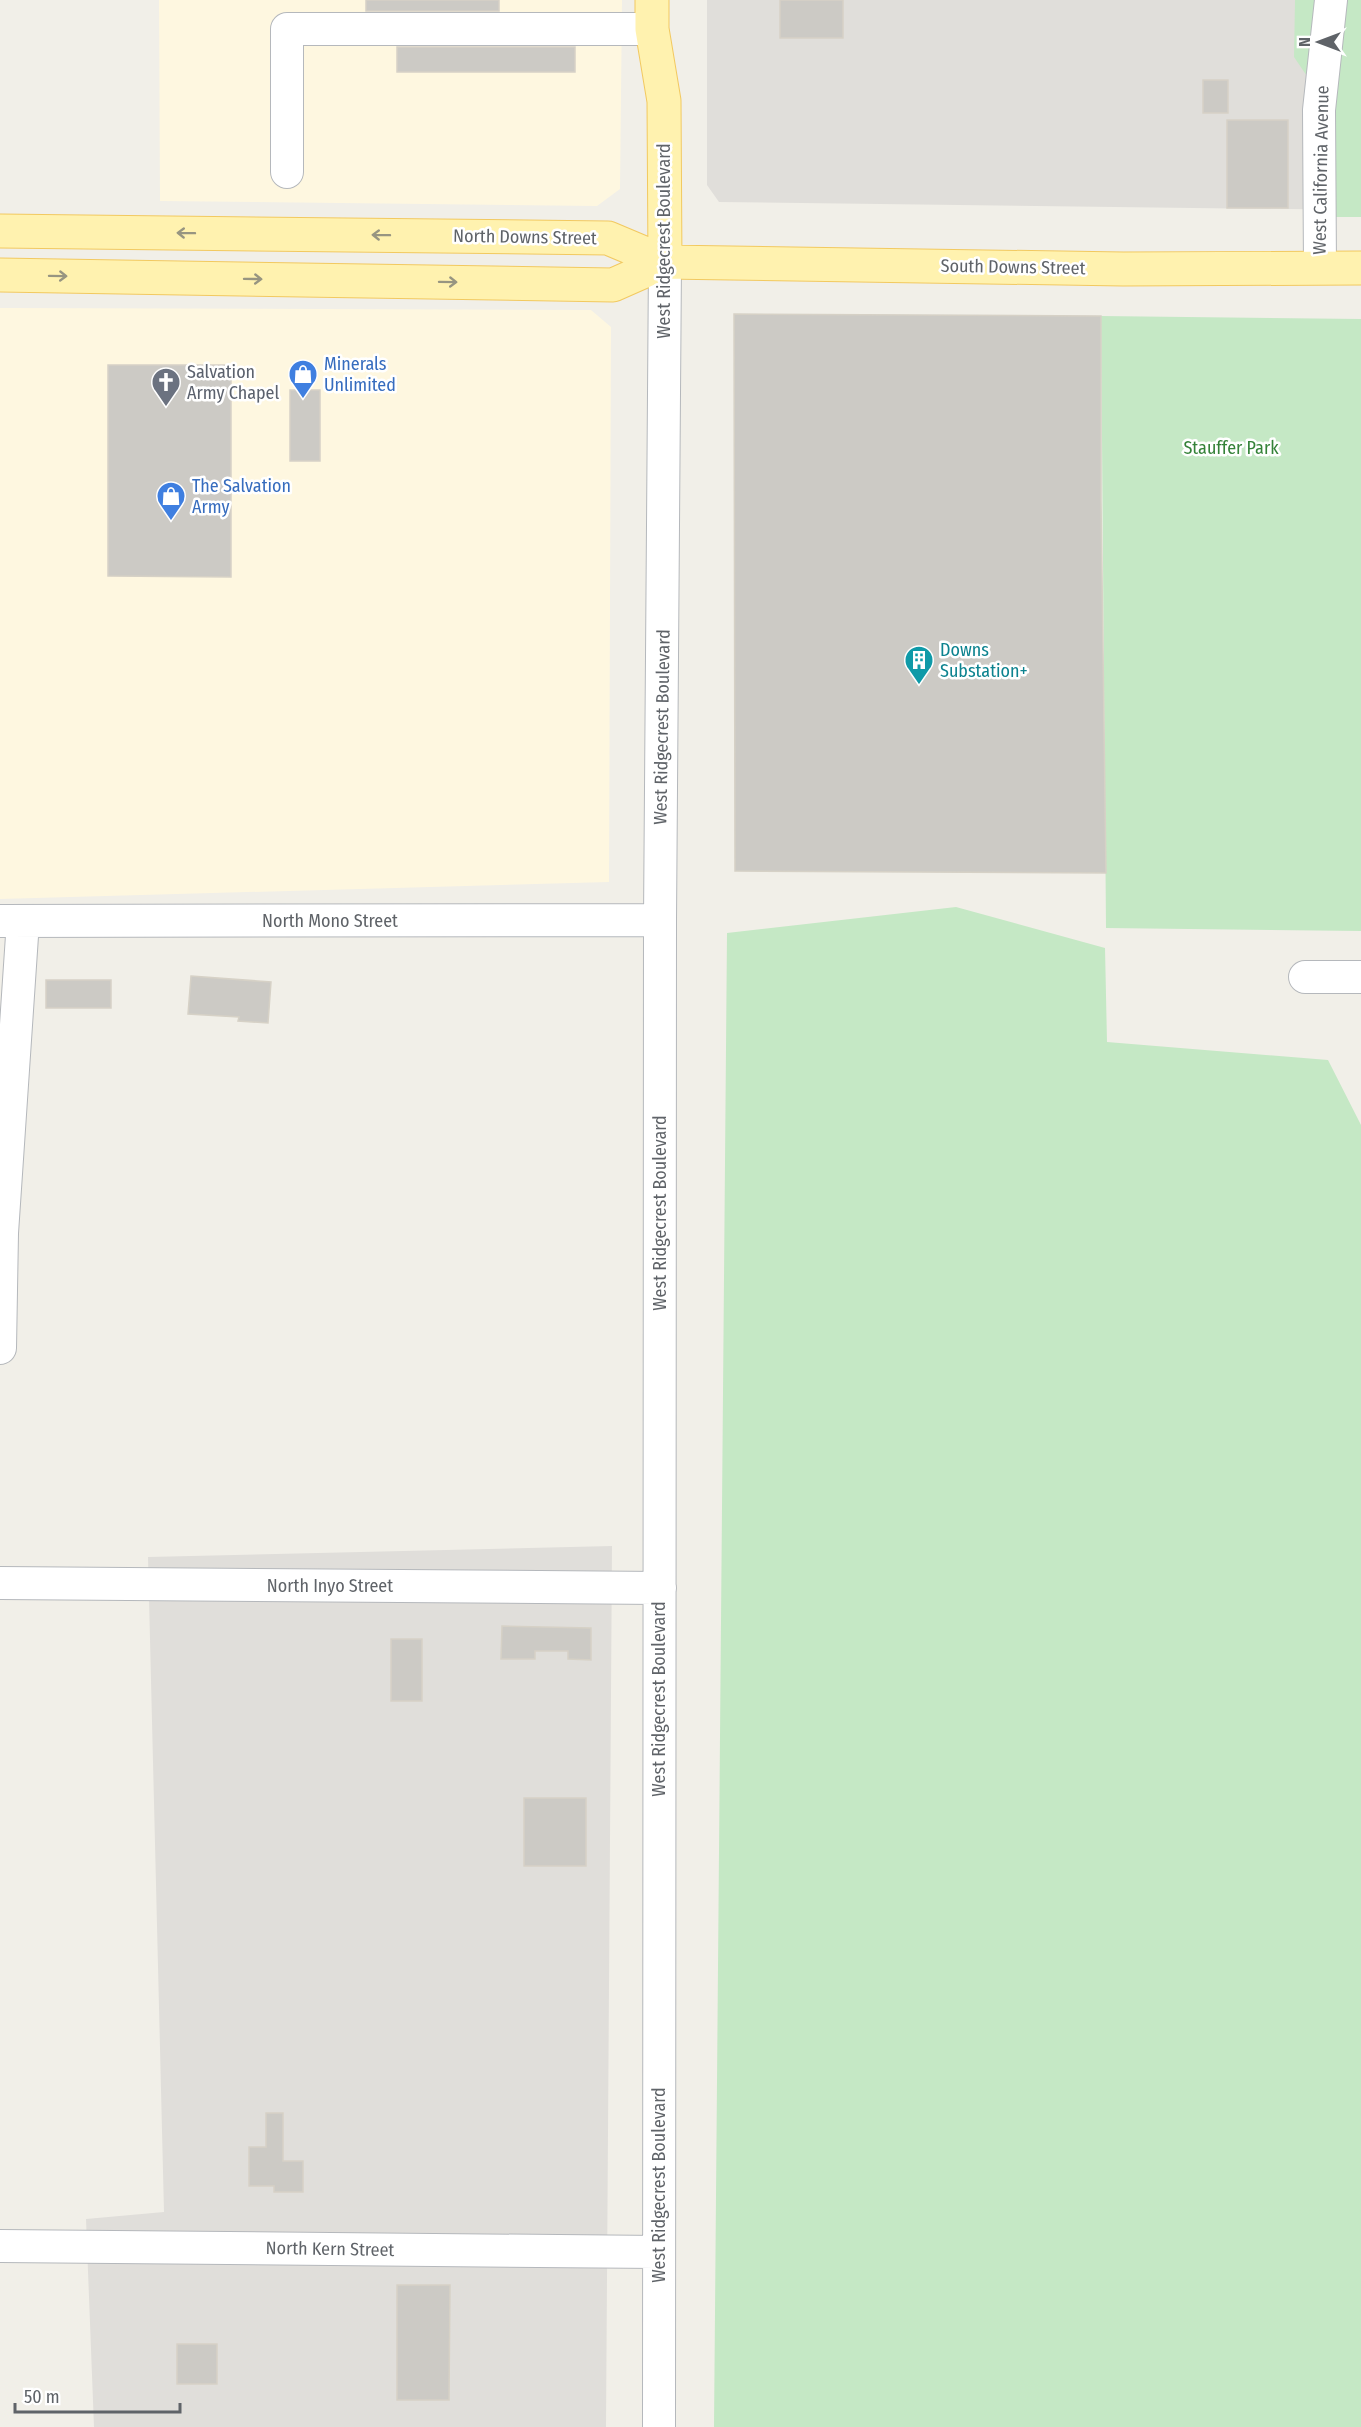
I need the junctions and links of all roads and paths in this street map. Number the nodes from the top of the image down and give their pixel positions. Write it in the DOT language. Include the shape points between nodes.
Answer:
graph roads {
  1 [pos="1331,0"];
  2 [pos="652,14"];
  3 [pos="287,172"];
  4 [pos="0,231"];
  5 [pos="665,262"];
  6 [pos="1320,268"];
  7 [pos="1361,268"];
  8 [pos="0,275"];
  9 [pos="660,920"];
  10 [pos="12,921"];
  11 [pos="1305,977"];
  12 [pos="1361,977"];
  13 [pos="0,1348"];
  14 [pos="0,1583"];
  15 [pos="660,1588"];
  16 [pos="0,2246"];
  17 [pos="659,2252"];
  18 [pos="659,2427"];
  1 -- 6 [label="street, West California Avenue" via="1319,110"];
  2 -- 3 [label="street" via="287,29"];
  2 -- 5 [label="main road, West Ridgecrest Boulevard" via="664,101"];
  5 -- 4 [label="main road, North Downs Street, one-way" via="608,238"];
  5 -- 6 [label="main road, South Downs Street"];
  8 -- 5 [label="main road, one-way" via="613,285"];
  5 -- 9 [label="street, West Ridgecrest Boulevard"];
  6 -- 7 [label="main road, South Downs Street"];
  9 -- 10 [label="street, North Mono Street"];
  9 -- 15 [label="street, West Ridgecrest Boulevard"];
  10 -- 13 [label="street"];
  11 -- 12 [label="street"];
  14 -- 15 [label="street, North Inyo Street"];
  15 -- 17 [label="street, West Ridgecrest Boulevard"];
  16 -- 17 [label="street, North Kern Street"];
  17 -- 18 [label="street, West Ridgecrest Boulevard"];
}
